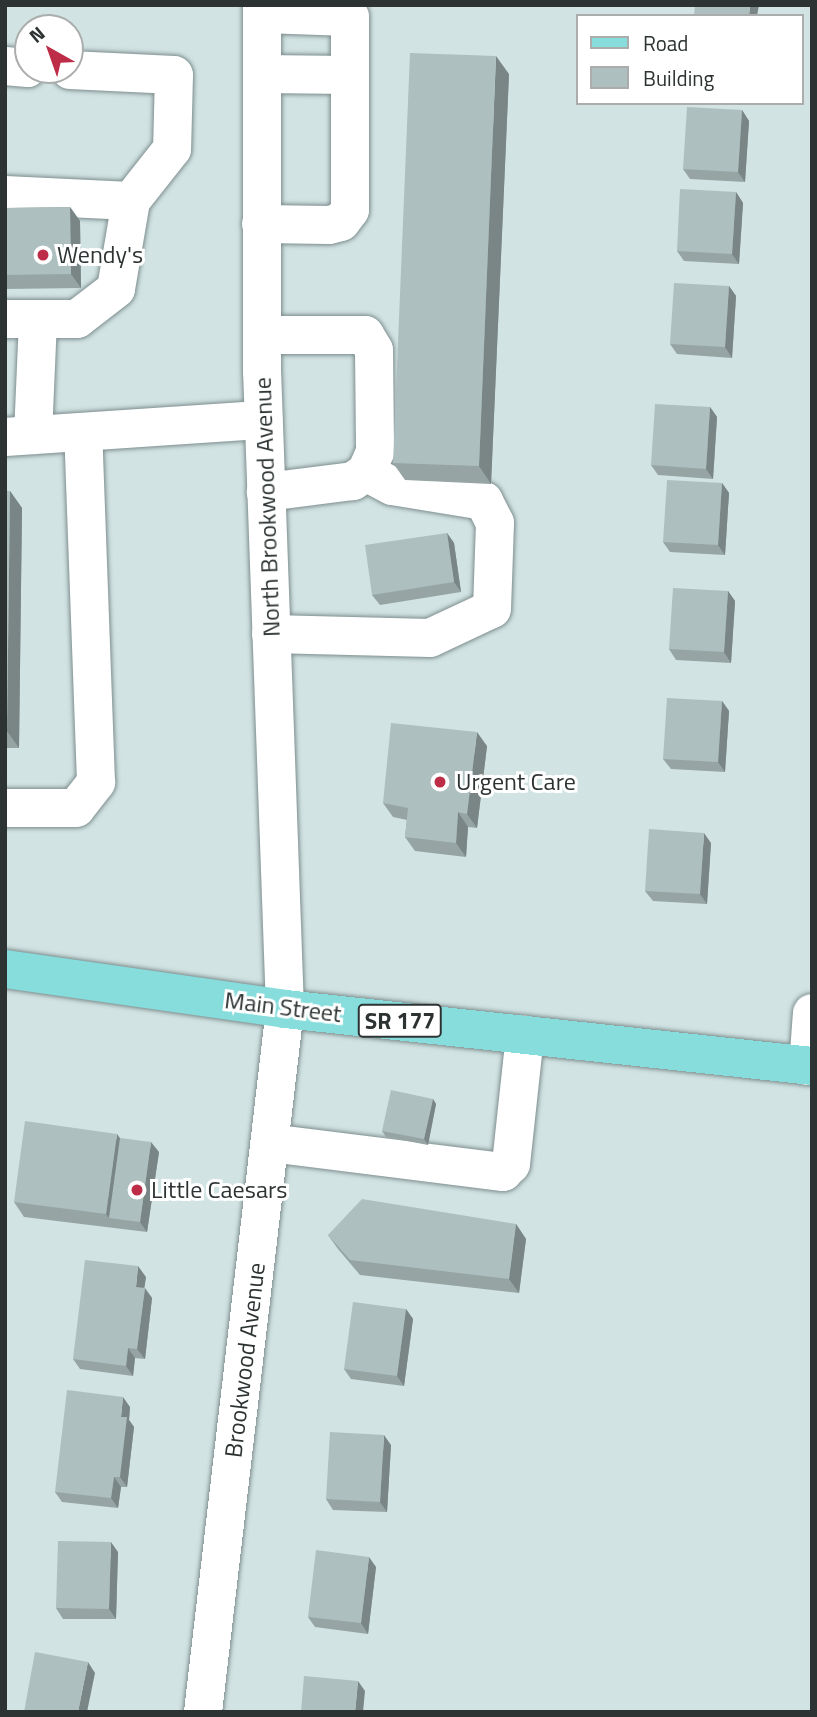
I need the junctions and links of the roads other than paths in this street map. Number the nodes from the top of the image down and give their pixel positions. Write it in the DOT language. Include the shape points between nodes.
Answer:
graph roads {
  1 [pos="262,10"];
  2 [pos="84,71"];
  3 [pos="262,74"];
  4 [pos="349,75"];
  5 [pos="5,195"];
  6 [pos="131,201"];
  7 [pos="261,224"];
  8 [pos="22,320"];
  9 [pos="261,335"];
  10 [pos="263,420"];
  11 [pos="83,432"];
  12 [pos="19,436"];
  13 [pos="366,472"];
  14 [pos="266,492"];
  15 [pos="271,634"];
  16 [pos="5,807"];
  17 [pos="5,969"];
  18 [pos="285,1009"];
  19 [pos="812,1013"];
  20 [pos="525,1035"];
  21 [pos="810,1066"];
  22 [pos="270,1143"];
  23 [pos="203,1712"];
  1 -- 3 [label="street, North Brookwood Avenue"];
  1 -- 4 [label="street" via="350,17"];
  2 -- 6 [label="street" via="174,75 172,149"];
  3 -- 4 [label="street"];
  3 -- 7 [label="street, North Brookwood Avenue"];
  4 -- 7 [label="street" via="350,210 341,222 329,225"];
  5 -- 6 [label="street"];
  6 -- 8 [label="street" via="116,289 77,319"];
  7 -- 9 [label="street, North Brookwood Avenue"];
  8 -- 12 [label="street"];
  9 -- 10 [label="street, North Brookwood Avenue"];
  9 -- 13 [label="street" via="365,335 374,350 375,452"];
  10 -- 11 [label="street"];
  10 -- 14 [label="street, North Brookwood Avenue"];
  11 -- 12 [label="street"];
  11 -- 16 [label="street" via="96,782 76,808"];
  13 -- 14 [label="street" via="353,481"];
  13 -- 15 [label="street" via="392,486 484,501 495,523 492,609 430,638"];
  14 -- 15 [label="street, North Brookwood Avenue"];
  15 -- 18 [label="street, North Brookwood Avenue"];
  17 -- 18 [label="main road, Main Street / SR 177"];
  18 -- 20 [label="main road, Main Street / SR 177"];
  18 -- 22 [label="street, Brookwood Avenue"];
  19 -- 21 [label="street"];
  20 -- 21 [label="main road, Main Street / SR 177"];
  20 -- 22 [label="street" via="511,1164 503,1172"];
  22 -- 23 [label="street, Brookwood Avenue"];
}
